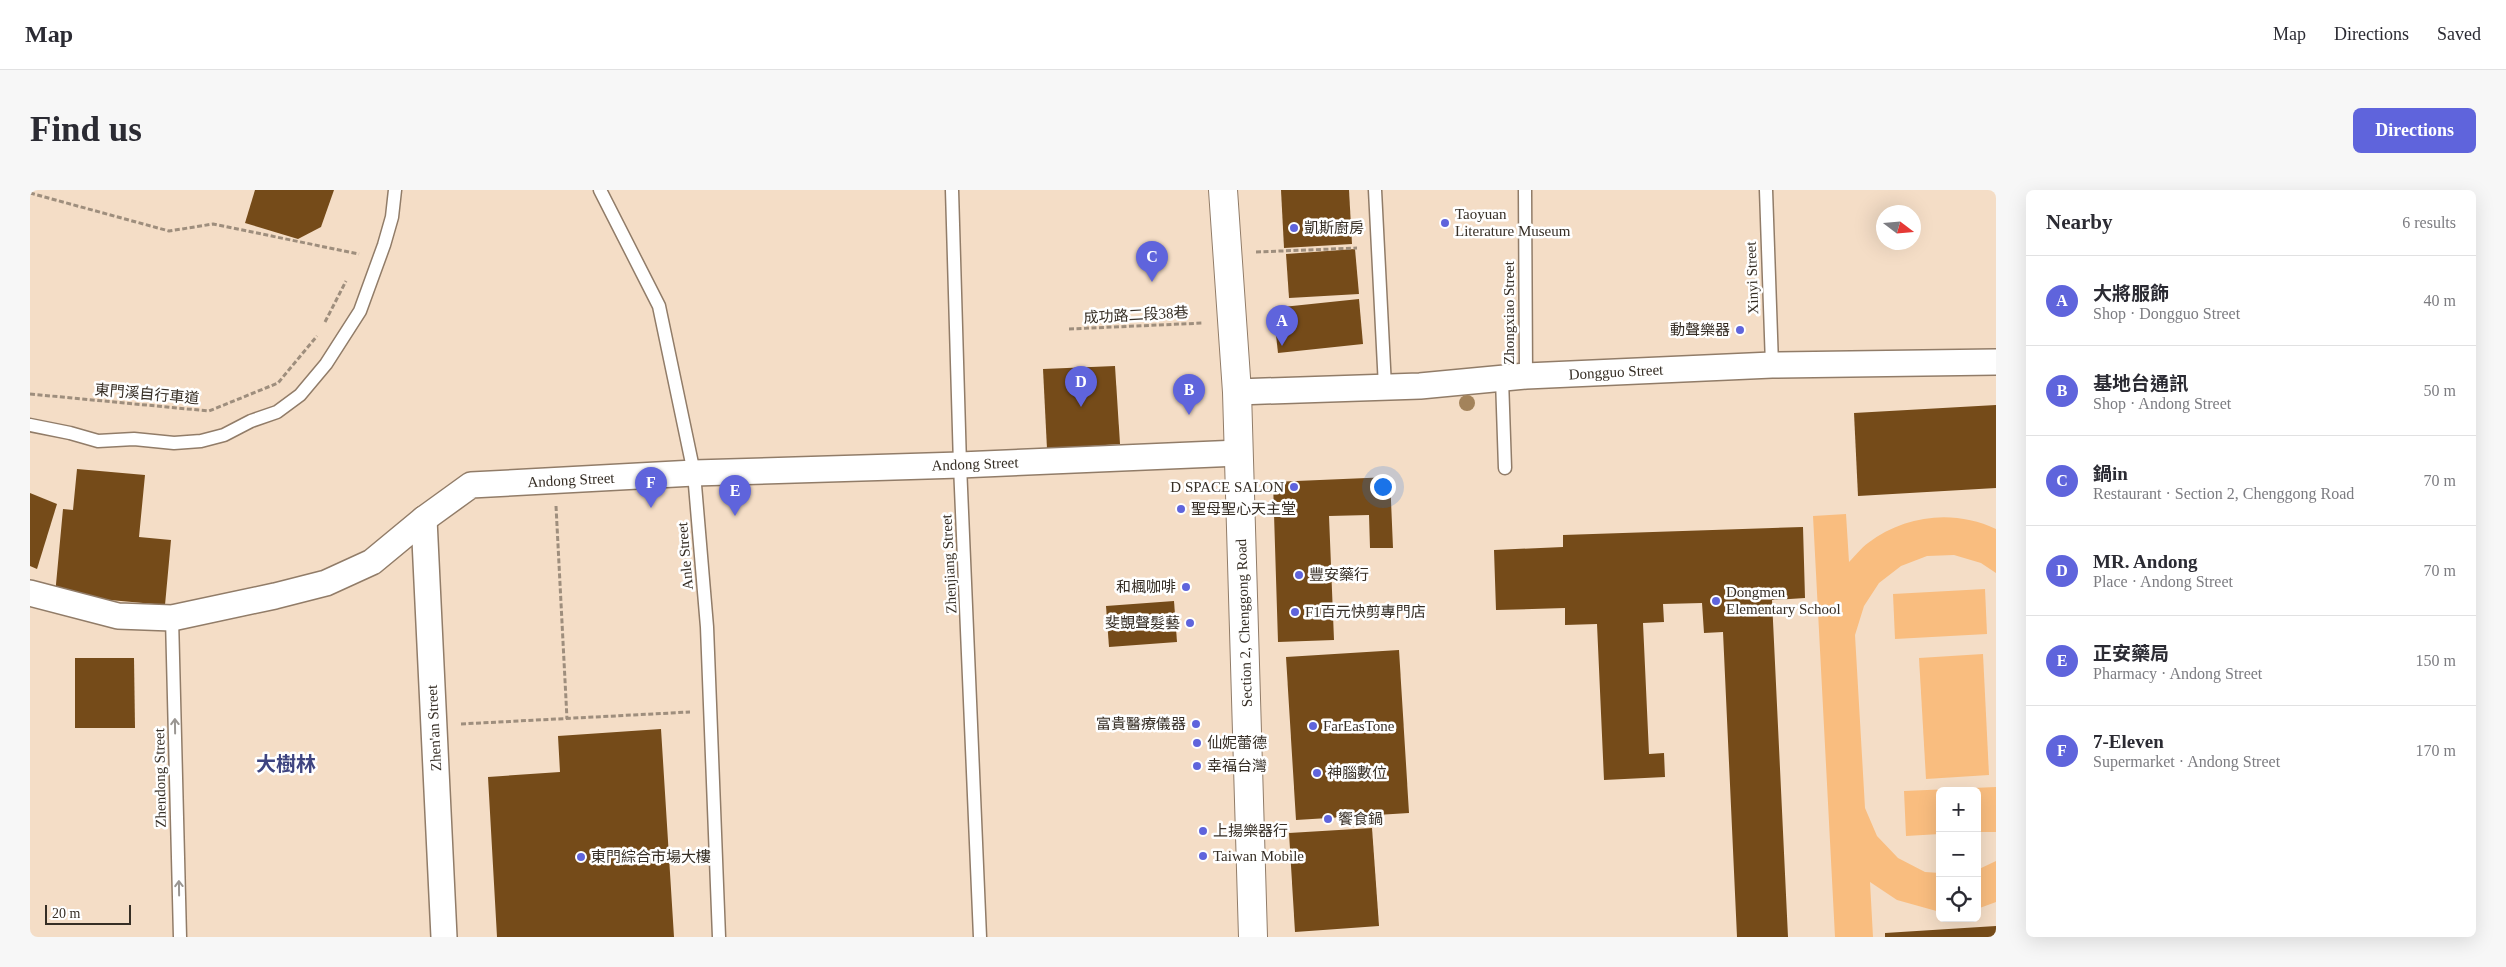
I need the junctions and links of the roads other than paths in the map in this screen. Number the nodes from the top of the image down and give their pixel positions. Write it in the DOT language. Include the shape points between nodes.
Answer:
graph roads {
  1 [pos="395,190"];
  2 [pos="600,190"];
  3 [pos="952,190"];
  4 [pos="1223,190"];
  5 [pos="1375,190"];
  6 [pos="1525,190"];
  7 [pos="1766,190"];
  8 [pos="1996,362"];
  9 [pos="1772,365"];
  10 [pos="1514,377"];
  11 [pos="1385,387"];
  12 [pos="1237,392"];
  13 [pos="30,426"];
  14 [pos="1239,453"];
  15 [pos="960,465"];
  16 [pos="1505,468"];
  17 [pos="694,473"];
  18 [pos="424,519"];
  19 [pos="30,593"];
  20 [pos="172,618"];
  21 [pos="180,937"];
  22 [pos="444,937"];
  23 [pos="719,937"];
  24 [pos="980,937"];
  25 [pos="1253,937"];
  1 -- 13 [label="lane" via="384,245 360,311 326,364 300,394 277,412 224,435 174,443 98,440"];
  2 -- 17 [label="lane, Anle Street" via="659,306"];
  3 -- 15 [label="lane, Zhenjiang Street"];
  4 -- 12 [label="street, Section 2, Chenggong Road"];
  5 -- 11 [label="lane"];
  6 -- 10 [label="lane, Zhongxiao Street"];
  7 -- 9 [label="lane, Xinyi Street"];
  8 -- 9 [label="street, Dongguo Street"];
  9 -- 10 [label="street, Dongguo Street"];
  10 -- 11 [label="street, Dongguo Street"];
  10 -- 16 [label="lane, Zhongxiao Street"];
  11 -- 12 [label="street, Dongguo Street"];
  12 -- 14 [label="street, Section 2, Chenggong Road"];
  14 -- 15 [label="street, Andong Street"];
  14 -- 25 [label="street, Section 2, Chenggong Road"];
  15 -- 17 [label="street, Andong Street"];
  15 -- 24 [label="lane, Zhenjiang Street"];
  17 -- 18 [label="street, Andong Street" via="471,485"];
  17 -- 23 [label="lane, Anle Street" via="707,627"];
  18 -- 20 [label="street, Andong Street" via="372,562 326,583"];
  18 -- 22 [label="street, Zhen'an Street"];
  19 -- 20 [label="street, Andong Street" via="118,616"];
  21 -- 20 [label="lane, Zhendong Street, one-way"];
}
